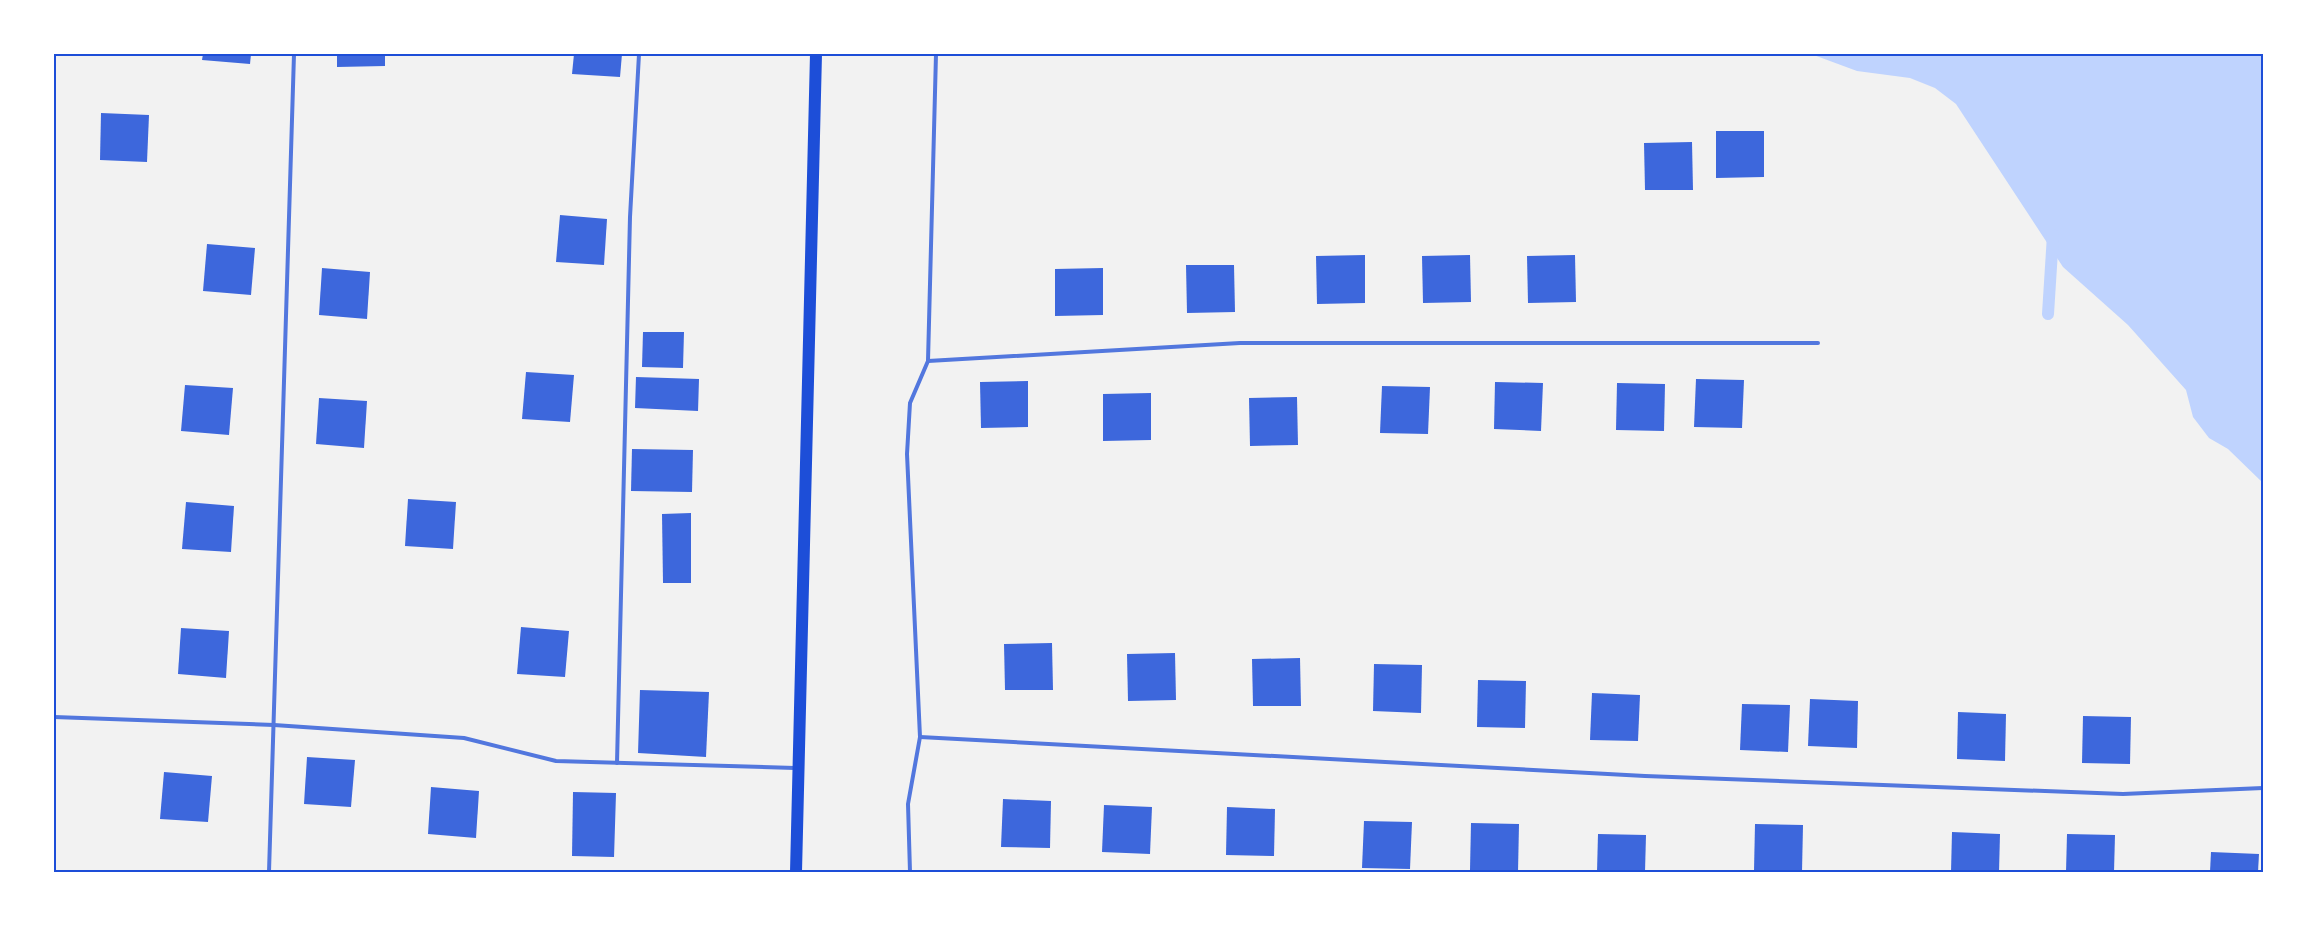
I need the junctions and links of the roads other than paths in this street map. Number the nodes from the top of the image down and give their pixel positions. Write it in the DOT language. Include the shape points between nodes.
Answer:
graph roads {
  1 [pos="294,54"];
  2 [pos="639,54"];
  3 [pos="816,54"];
  4 [pos="936,54"];
  5 [pos="1818,343"];
  6 [pos="928,361"];
  7 [pos="54,717"];
  8 [pos="274,725"];
  9 [pos="920,736"];
  10 [pos="617,763"];
  11 [pos="798,768"];
  12 [pos="2263,788"];
  13 [pos="269,872"];
  14 [pos="796,872"];
  15 [pos="910,872"];
  1 -- 8 [label="lane"];
  2 -- 10 [label="lane" via="630,217"];
  3 -- 11 [label="main road"];
  4 -- 6 [label="lane"];
  5 -- 6 [label="lane" via="1240,343"];
  6 -- 9 [label="lane" via="910,403 907,454"];
  7 -- 8 [label="lane"];
  8 -- 10 [label="lane" via="464,738 556,761"];
  8 -- 13 [label="lane"];
  9 -- 12 [label="lane" via="1645,776 2123,794"];
  9 -- 15 [label="lane" via="908,804"];
  10 -- 11 [label="lane"];
  11 -- 14 [label="main road"];
}
